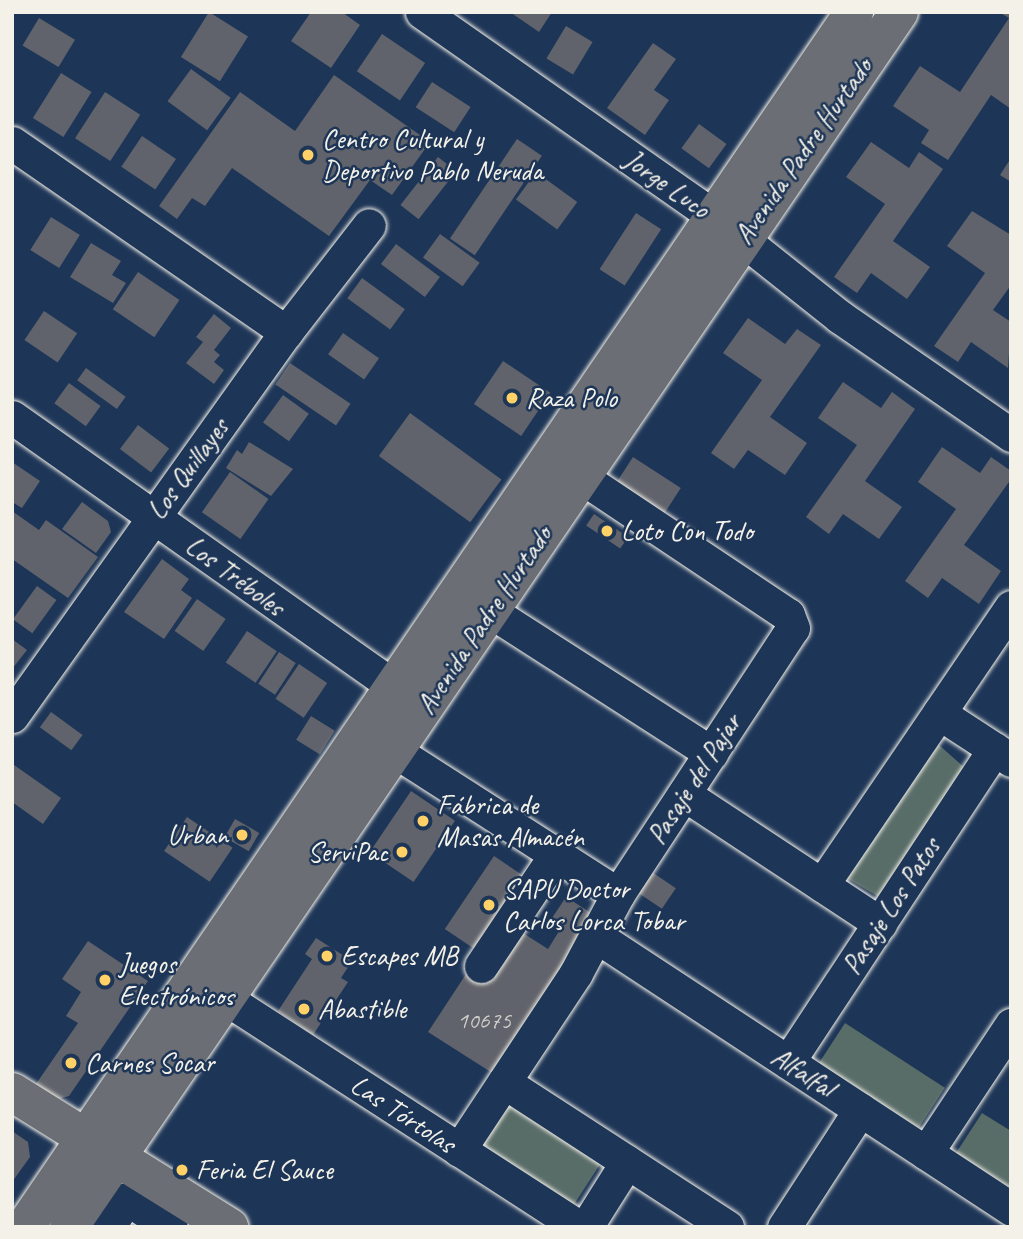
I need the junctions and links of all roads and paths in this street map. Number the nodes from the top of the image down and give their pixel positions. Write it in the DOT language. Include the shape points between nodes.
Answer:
graph roads {
  1 [pos="422,12"];
  2 [pos="854,12"];
  3 [pos="899,12"];
  4 [pos="12,143"];
  5 [pos="369,225"];
  6 [pos="727,228"];
  7 [pos="286,332"];
  8 [pos="12,417"];
  9 [pos="1006,420"];
  10 [pos="581,477"];
  11 [pos="153,518"];
  12 [pos="1011,607"];
  13 [pos="490,611"];
  14 [pos="391,687"];
  15 [pos="425,708"];
  16 [pos="939,713"];
  17 [pos="12,716"];
  18 [pos="362,730"];
  19 [pos="395,751"];
  20 [pos="711,753"];
  21 [pos="1002,754"];
  22 [pos="684,794"];
  23 [pos="556,854"];
  24 [pos="822,885"];
  25 [pos="618,894"];
  26 [pos="880,923"];
  27 [pos="596,936"];
  28 [pos="481,967"];
  29 [pos="228,1000"];
  30 [pos="1011,1025"];
  31 [pos="788,1062"];
  32 [pos="505,1082"];
  33 [pos="12,1092"];
  34 [pos="860,1110"];
  35 [pos="88,1138"];
  36 [pos="459,1150"];
  37 [pos="926,1153"];
  38 [pos="119,1159"];
  39 [pos="627,1162"];
  40 [pos="1011,1209"];
  41 [pos="25,1227"];
  42 [pos="69,1227"];
  43 [pos="108,1227"];
  44 [pos="171,1227"];
  45 [pos="229,1227"];
  46 [pos="579,1227"];
  47 [pos="586,1227"];
  48 [pos="727,1227"];
  49 [pos="784,1227"];
  1 -- 6 [label="street, Jorge Luco"];
  2 -- 6 [label="main road, Avenida Padre Hurtado"];
  3 -- 6 [label="main road, Avenida Padre Hurtado"];
  4 -- 7 [label="street"];
  5 -- 7 [label="street, Los Quillayes"];
  6 -- 9 [label="street, Jorge Luco" via="840,317"];
  6 -- 10 [label="main road, Avenida Padre Hurtado"];
  6 -- 14 [label="main road, Avenida Padre Hurtado"];
  7 -- 11 [label="street, Los Quillayes"];
  8 -- 11 [label="street, Los Tréboles"];
  10 -- 13 [label="main road, Avenida Padre Hurtado"];
  10 -- 20 [label="street, Pasaje del Pajar" via="793,623"];
  11 -- 14 [label="street, Los Tréboles"];
  11 -- 17 [label="street, Los Quillayes"];
  12 -- 16 [label="street"];
  13 -- 15 [label="main road, Avenida Padre Hurtado"];
  13 -- 20 [label="street"];
  14 -- 15 [label="street, Los Tréboles"];
  14 -- 18 [label="main road, Avenida Padre Hurtado"];
  15 -- 19 [label="main road, Avenida Padre Hurtado"];
  16 -- 21 [label="street"];
  16 -- 24 [label="street"];
  18 -- 19 [label="street"];
  18 -- 35 [label="main road, Avenida Padre Hurtado"];
  19 -- 23 [label="street"];
  19 -- 29 [label="main road, Avenida Padre Hurtado"];
  20 -- 22 [label="street, Pasaje del Pajar"];
  21 -- 26 [label="street, Pasaje Los Patos"];
  22 -- 24 [label="street"];
  22 -- 25 [label="street, Pasaje del Pajar"];
  23 -- 25 [label="street"];
  23 -- 28 [label="street"];
  24 -- 26 [label="street"];
  25 -- 27 [label="street, Pasaje del Pajar"];
  26 -- 31 [label="street, Pasaje Los Patos"];
  27 -- 31 [label="street, Alfalfal"];
  27 -- 32 [label="street, Pasaje del Pajar"];
  29 -- 36 [label="street, Las Tórtolas"];
  29 -- 38 [label="main road, Avenida Padre Hurtado"];
  30 -- 37 [label="street"];
  31 -- 34 [label="street, Alfalfal"];
  32 -- 36 [label="street, Pasaje del Pajar"];
  32 -- 39 [label="street"];
  33 -- 35 [label="main road"];
  34 -- 37 [label="street, Alfalfal"];
  34 -- 49 [label="street"];
  35 -- 38 [label="main road"];
  35 -- 41 [label="main road, Avenida Padre Hurtado"];
  36 -- 46 [label="street, Las Tórtolas"];
  37 -- 40 [label="street, Alfalfal"];
  38 -- 42 [label="main road, Avenida Padre Hurtado"];
  38 -- 45 [label="main road"];
  39 -- 47 [label="street"];
  39 -- 48 [label="street"];
  43 -- 44 [label="street" via="127,1199"];
}
